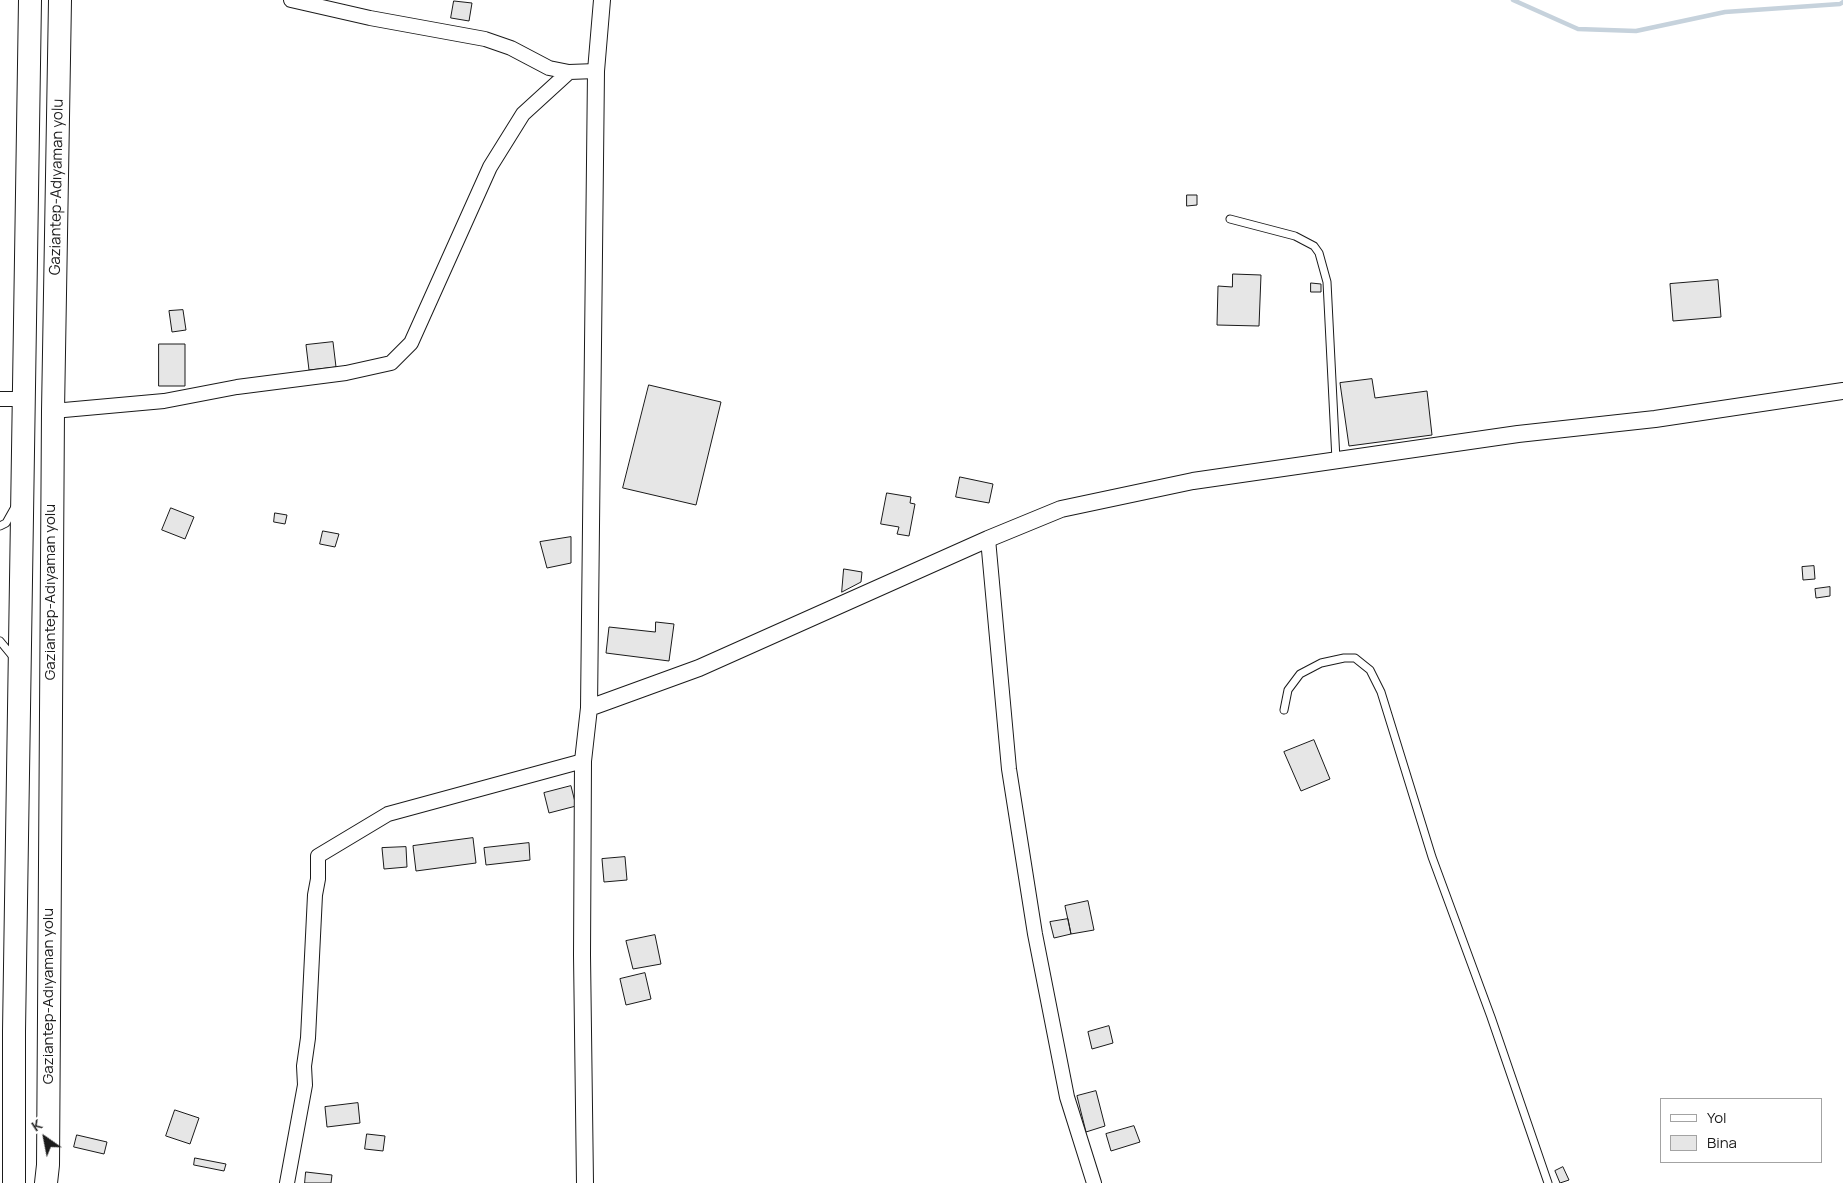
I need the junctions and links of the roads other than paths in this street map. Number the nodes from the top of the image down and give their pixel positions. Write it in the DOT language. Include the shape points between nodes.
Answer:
graph roads {
  1 [pos="30,0"];
  2 [pos="60,0"];
  3 [pos="291,0"];
  4 [pos="602,0"];
  5 [pos="596,71"];
  6 [pos="569,72"];
  7 [pos="1230,219"];
  8 [pos="1843,391"];
  9 [pos="0,399"];
  10 [pos="24,399"];
  11 [pos="53,411"];
  12 [pos="1336,460"];
  13 [pos="22,496"];
  14 [pos="0,526"];
  15 [pos="988,539"];
  16 [pos="0,641"];
  17 [pos="20,666"];
  18 [pos="589,708"];
  19 [pos="1284,710"];
  20 [pos="583,761"];
  21 [pos="14,1183"];
  22 [pos="46,1183"];
  23 [pos="287,1183"];
  24 [pos="585,1183"];
  25 [pos="1094,1183"];
  26 [pos="1548,1183"];
  1 -- 10 [label="highway, Gaziantep-Adıyaman yolu"];
  2 -- 11 [label="highway, Gaziantep-Adıyaman yolu"];
  3 -- 6 [label="street" via="485,39 511,48 548,68"];
  4 -- 5 [label="street"];
  5 -- 6 [label="street"];
  5 -- 18 [label="street"];
  6 -- 11 [label="street" via="523,114 490,166 411,343 391,363 164,401"];
  7 -- 12 [label="lane" via="1295,236 1314,246 1319,253 1327,282"];
  8 -- 12 [label="street"];
  9 -- 10 [label="street"];
  10 -- 13 [label="highway, Gaziantep-Adıyaman yolu"];
  11 -- 22 [label="highway, Gaziantep-Adıyaman yolu"];
  12 -- 15 [label="street" via="1193,481 1062,508"];
  13 -- 14 [label="lane" via="6,523"];
  13 -- 17 [label="highway, Gaziantep-Adıyaman yolu"];
  15 -- 18 [label="street" via="699,668"];
  15 -- 25 [label="street" via="1009,769 1035,934 1067,1097"];
  16 -- 17 [label="lane"];
  17 -- 21 [label="highway, Gaziantep-Adıyaman yolu"];
  18 -- 20 [label="street"];
  19 -- 26 [label="lane" via="1288,690 1300,674 1321,663 1355,658 1370,670 1381,692 1432,858"];
  20 -- 23 [label="street" via="388,814 318,856 305,1085"];
  20 -- 24 [label="street"];
}
